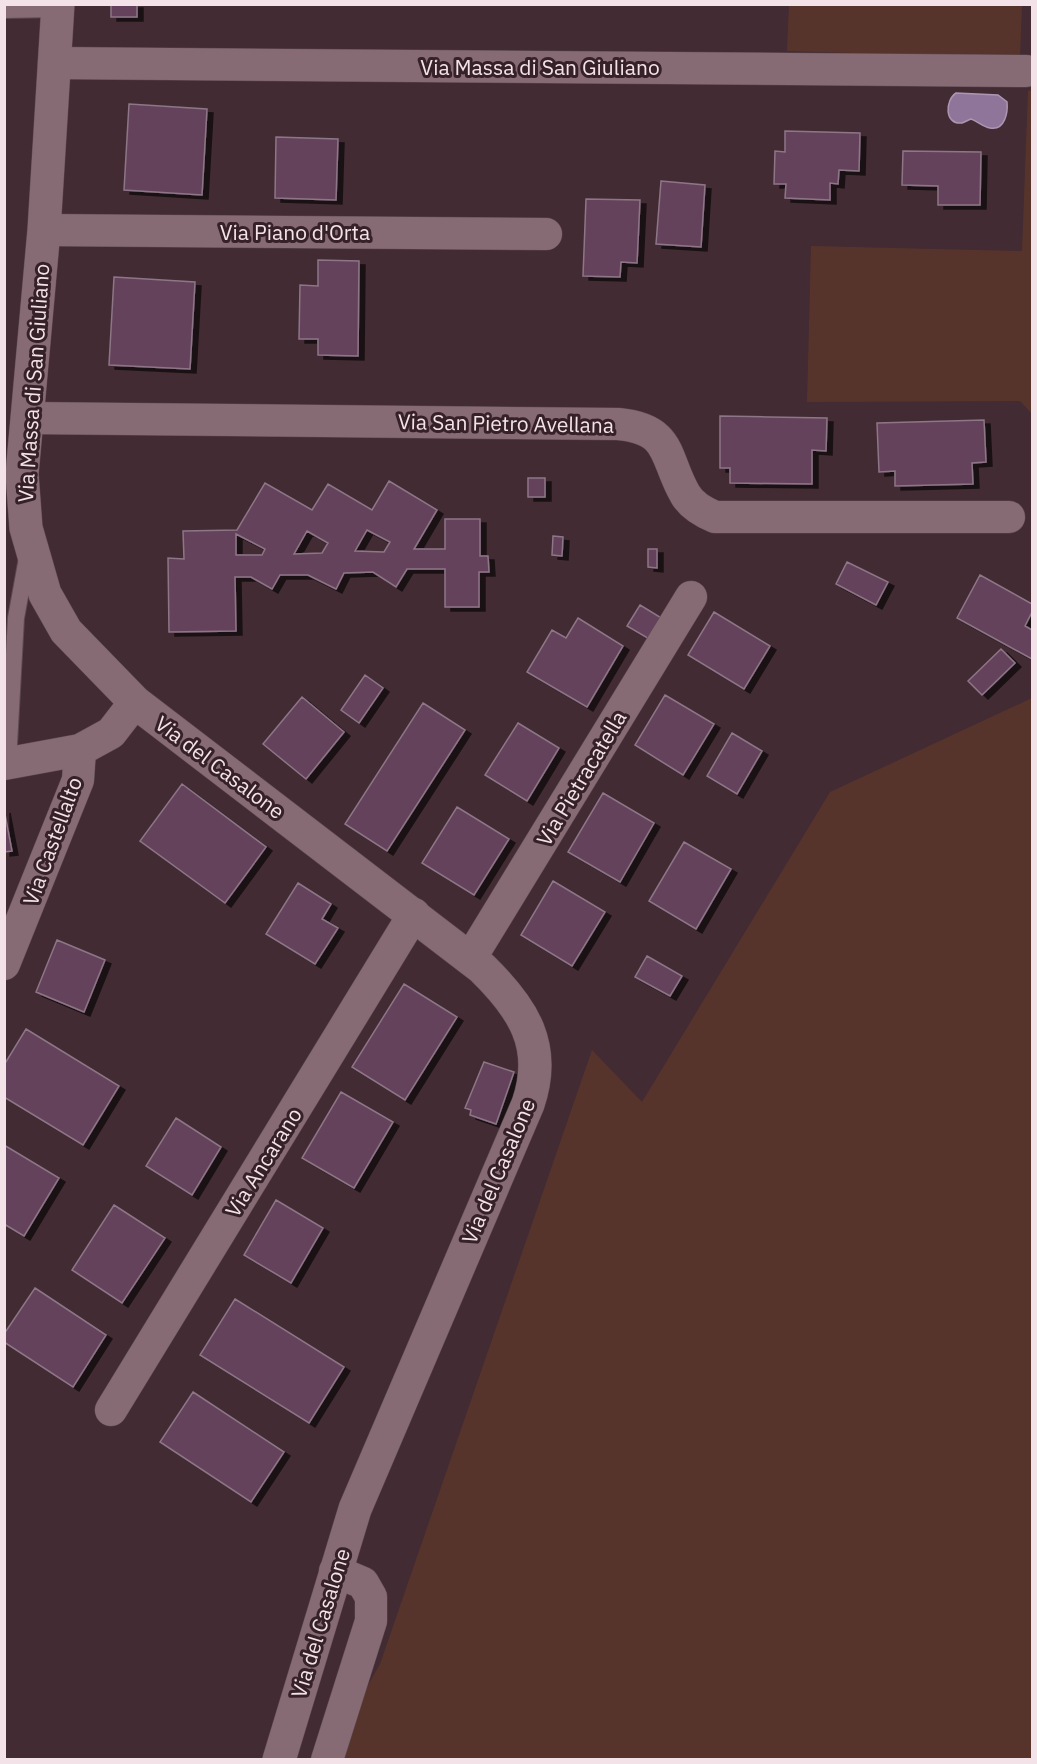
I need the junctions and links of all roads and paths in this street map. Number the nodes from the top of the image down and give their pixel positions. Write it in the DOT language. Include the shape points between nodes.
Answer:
graph roads {
  1 [pos="58,7"];
  2 [pos="4,10"];
  3 [pos="54,63"];
  4 [pos="1026,71"];
  5 [pos="44,230"];
  6 [pos="546,234"];
  7 [pos="27,418"];
  8 [pos="1010,517"];
  9 [pos="29,547"];
  10 [pos="691,597"];
  11 [pos="135,702"];
  12 [pos="80,750"];
  13 [pos="6,763"];
  14 [pos="414,914"];
  15 [pos="470,959"];
  16 [pos="4,964"];
  17 [pos="111,1410"];
  18 [pos="336,1571"];
  19 [pos="279,1760"];
  20 [pos="327,1760"];
  1 -- 2 [label="lane"];
  1 -- 3 [label="street, Via Massa di San Giuliano"];
  3 -- 4 [label="street, Via Massa di San Giuliano"];
  3 -- 5 [label="street, Via Massa di San Giuliano"];
  5 -- 6 [label="street, Via Piano d'Orta"];
  5 -- 7 [label="street, Via Massa di San Giuliano"];
  7 -- 8 [label="street, Via San Pietro Avellana" via="618,424 637,427 662,444 684,493 695,506 715,517"];
  7 -- 9 [label="street, Via Massa di San Giuliano" via="22,492"];
  9 -- 11 [label="street, Via Massa di San Giuliano" via="48,600 66,631"];
  9 -- 13 [label="lane" via="16,618"];
  10 -- 15 [label="street, Via Pietracatella"];
  11 -- 12 [label="street" via="111,733"];
  11 -- 14 [label="street, Via del Casalone"];
  12 -- 13 [label="street"];
  12 -- 16 [label="street, Via Castellalto" via="78,780"];
  14 -- 15 [label="street, Via del Casalone"];
  14 -- 17 [label="street, Via Ancarano"];
  15 -- 18 [label="street, Via del Casalone" via="509,996 526,1023 535,1055 532,1093 376,1458"];
  18 -- 19 [label="street, Via del Casalone"];
  18 -- 20 [label="street" via="363,1583 372,1604 368,1632"];
}
